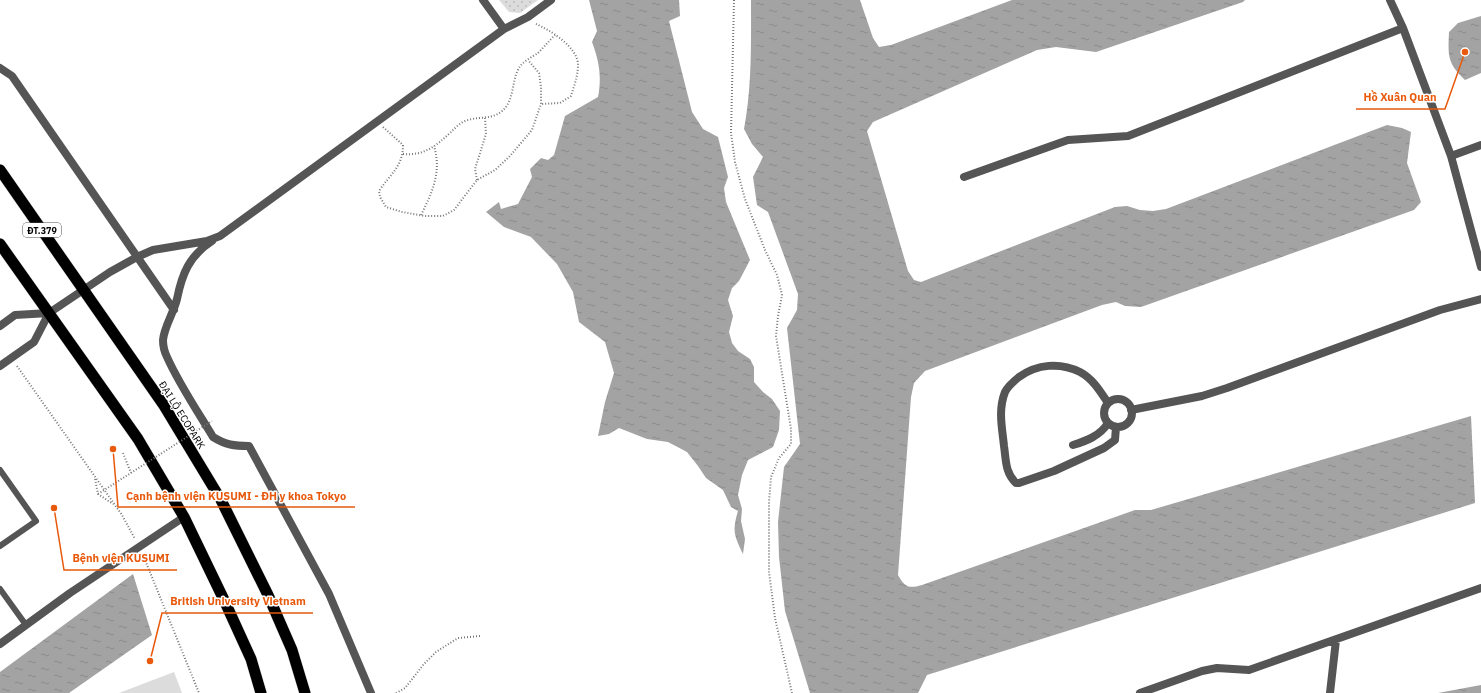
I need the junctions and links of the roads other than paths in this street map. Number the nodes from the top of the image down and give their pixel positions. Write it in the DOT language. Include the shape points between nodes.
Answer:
graph roads {
  1 [pos="484,0"];
  2 [pos="551,0"];
  3 [pos="1390,0"];
  4 [pos="504,28"];
  5 [pos="1403,28"];
  6 [pos="0,68"];
  7 [pos="1481,145"];
  8 [pos="1451,156"];
  9 [pos="0,170"];
  10 [pos="964,177"];
  11 [pos="220,236"];
  12 [pos="0,244"];
  13 [pos="137,257"];
  14 [pos="1481,267"];
  15 [pos="82,289"];
  16 [pos="1481,299"];
  17 [pos="174,310"];
  18 [pos="49,313"];
  19 [pos="0,326"];
  20 [pos="0,366"];
  21 [pos="1108,403"];
  22 [pos="1131,410"];
  23 [pos="1108,423"];
  24 [pos="1116,427"];
  25 [pos="1073,445"];
  26 [pos="0,470"];
  27 [pos="184,518"];
  28 [pos="0,546"];
  29 [pos="1481,588"];
  30 [pos="0,589"];
  31 [pos="26,625"];
  32 [pos="1336,640"];
  33 [pos="0,644"];
  34 [pos="261,693"];
  35 [pos="305,693"];
  36 [pos="370,693"];
  37 [pos="1140,693"];
  38 [pos="1330,693"];
  1 -- 4 [label="street"];
  2 -- 4 [label="street" via="528,17"];
  3 -- 5 [label="street"];
  4 -- 11 [label="street"];
  5 -- 8 [label="street"];
  5 -- 10 [label="street" via="1128,136 1068,140"];
  6 -- 13 [label="street" via="12,76"];
  7 -- 8 [label="street"];
  8 -- 14 [label="street"];
  9 -- 15 [label="highway, ĐẠI LỘ ECOPARK / ĐT.379"];
  11 -- 13 [label="street" via="206,241 163,248"];
  11 -- 17 [label="street" via="204,246 191,260 182,278"];
  12 -- 18 [label="highway"];
  13 -- 15 [label="street"];
  13 -- 17 [label="street"];
  15 -- 18 [label="street"];
  15 -- 35 [label="highway, ĐẠI LỘ ECOPARK / ĐT.379" via="163,404 221,500 292,650"];
  16 -- 22 [label="street" via="1440,310 1208,394"];
  17 -- 36 [label="street" via="163,340 166,356 213,437 224,444 249,446 329,594"];
  18 -- 19 [label="street" via="15,315"];
  18 -- 20 [label="street" via="34,342"];
  18 -- 27 [label="highway" via="138,439"];
  21 -- 22 [label="street" via="1120,400 1128,404"];
  21 -- 23 [label="street" via="1104,415"];
  21 -- 24 [label="street" via="1094,382 1080,372 1064,366 1046,366 1028,371 1014,381 1006,390 1001,406 1002,434 1009,475 1019,483 1054,471 1104,448 1115,440"];
  22 -- 24 [label="street" via="1129,421 1121,427"];
  23 -- 24 [label="street"];
  23 -- 25 [label="street" via="1097,435"];
  26 -- 28 [label="lane" via="36,520"];
  27 -- 31 [label="street"];
  27 -- 34 [label="highway" via="251,659"];
  29 -- 32 [label="street"];
  30 -- 31 [label="lane"];
  31 -- 33 [label="street"];
  32 -- 37 [label="street" via="1249,670 1217,668 1202,671"];
  32 -- 38 [label="street"];
}
